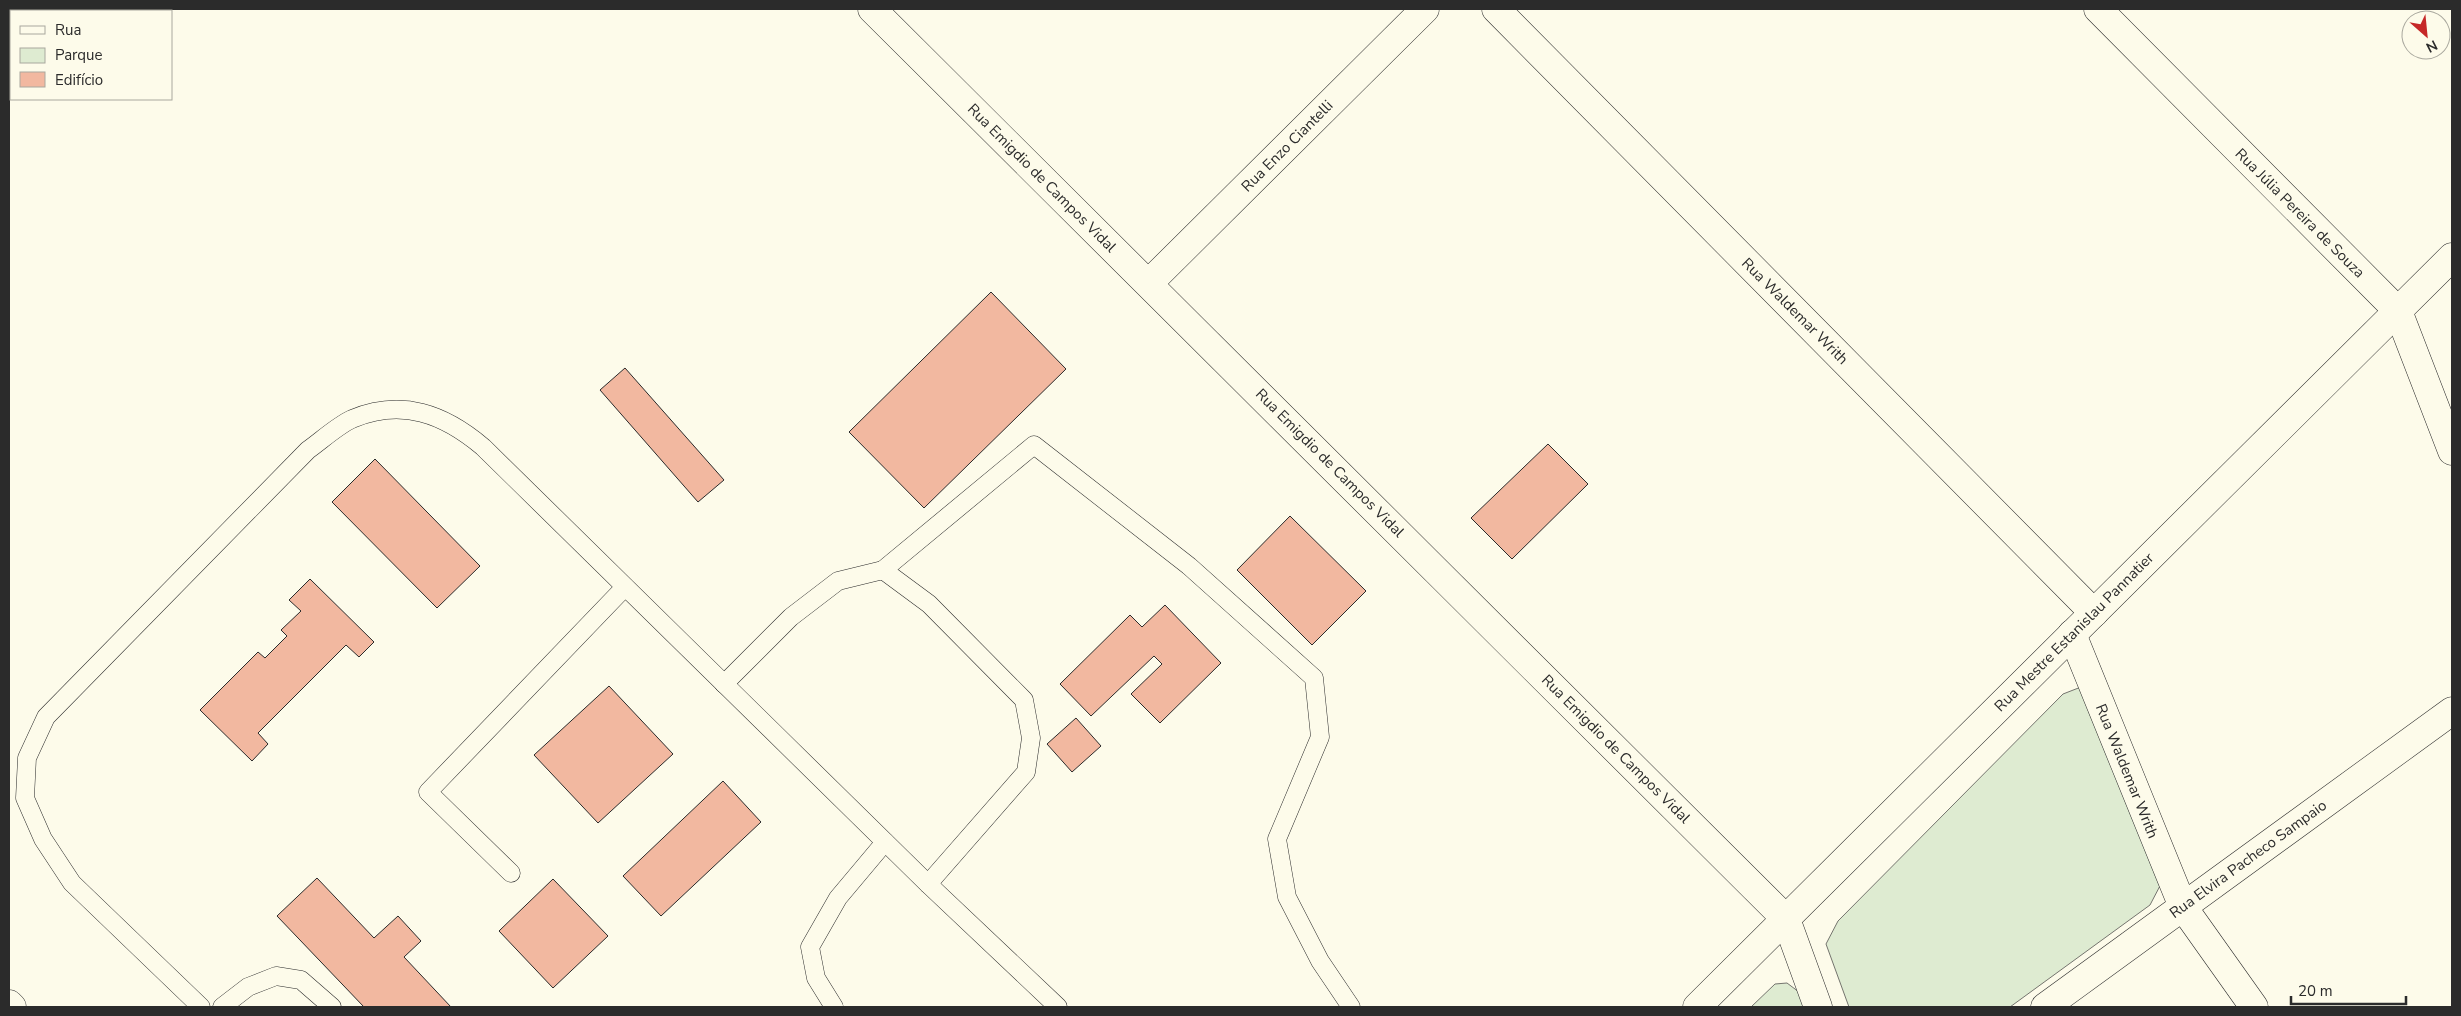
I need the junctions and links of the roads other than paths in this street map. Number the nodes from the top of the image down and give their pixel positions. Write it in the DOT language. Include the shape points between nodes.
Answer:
graph roads {
  1 [pos="872,9"];
  2 [pos="1425,9"];
  3 [pos="1496,9"];
  4 [pos="2098,9"];
  5 [pos="2452,257"];
  6 [pos="1149,283"];
  7 [pos="2398,311"];
  8 [pos="2452,451"];
  9 [pos="883,570"];
  10 [pos="625,587"];
  11 [pos="2094,613"];
  12 [pos="2072,634"];
  13 [pos="724,684"];
  14 [pos="2452,710"];
  15 [pos="885,842"];
  16 [pos="511,873"];
  17 [pos="928,884"];
  18 [pos="2182,907"];
  19 [pos="1786,918"];
  20 [pos="9,1004"];
  21 [pos="1050,1005"];
  22 [pos="12,1007"];
  23 [pos="202,1007"];
  24 [pos="222,1007"];
  25 [pos="332,1007"];
  26 [pos="834,1007"];
  27 [pos="1351,1007"];
  28 [pos="1697,1007"];
  29 [pos="1818,1007"];
  30 [pos="2045,1007"];
  31 [pos="2254,1007"];
  1 -- 6 [label="street, Rua Emigdio de Campos Vidal"];
  2 -- 6 [label="street, Rua Enzo Ciantelli"];
  3 -- 11 [label="street, Rua Waldemar Writh"];
  4 -- 7 [label="street, Rua Júlia Pereira de Souza"];
  5 -- 7 [label="street, Rua Mestre Estanislau Pannatier"];
  6 -- 19 [label="street, Rua Emigdio de Campos Vidal"];
  7 -- 8 [label="street, Rua Júlia Pereira de Souza"];
  7 -- 11 [label="street, Rua Mestre Estanislau Pannatier"];
  9 -- 13 [label="lane" via="838,581 791,617"];
  9 -- 17 [label="lane" via="930,604 1024,700 1031,738 1026,772"];
  9 -- 27 [label="lane" via="1034,445 1189,566 1314,678 1320,737 1277,839 1287,897 1320,961"];
  10 -- 13 [label="lane"];
  10 -- 16 [label="lane" via="428,792"];
  10 -- 23 [label="lane" via="483,446 461,428 428,413 393,409 352,420 308,450 46,717 27,758 26,798 43,839 72,883"];
  11 -- 12 [label="street, Rua Mestre Estanislau Pannatier"];
  12 -- 18 [label="street, Rua Waldemar Writh"];
  12 -- 19 [label="street, Rua Mestre Estanislau Pannatier"];
  13 -- 15 [label="lane"];
  14 -- 18 [label="street, Rua Elvira Pacheco Sampaio"];
  15 -- 17 [label="lane"];
  15 -- 26 [label="lane" via="838,898 810,948 816,978"];
  17 -- 21 [label="lane"];
  18 -- 30 [label="street, Rua Elvira Pacheco Sampaio"];
  18 -- 31 [label="street, Rua Waldemar Writh"];
  19 -- 28 [label="street, Rua Mestre Estanislau Pannatier"];
  19 -- 29 [label="street"];
  20 -- 22 [label="street"];
  24 -- 25 [label="lane" via="248,987 276,976 301,980"];
}
